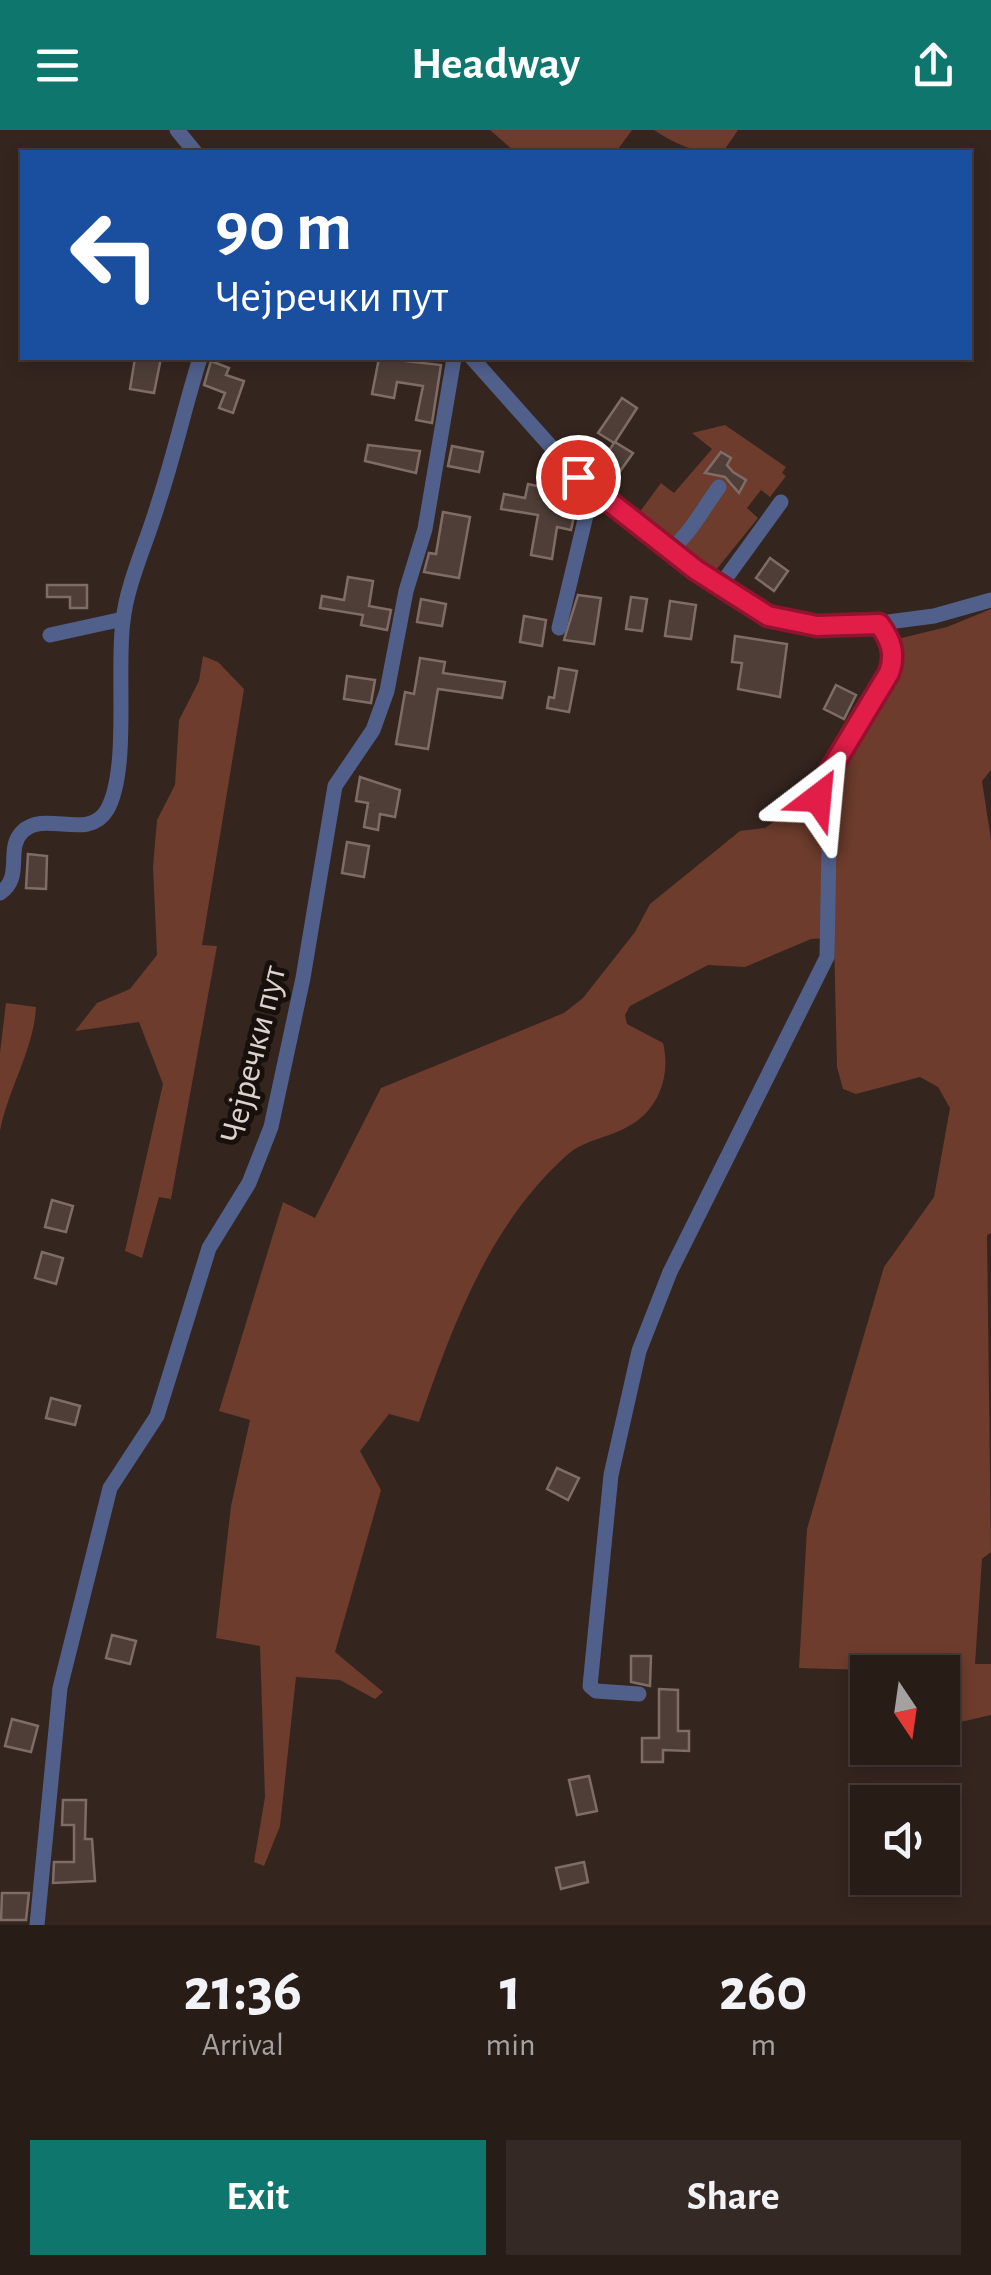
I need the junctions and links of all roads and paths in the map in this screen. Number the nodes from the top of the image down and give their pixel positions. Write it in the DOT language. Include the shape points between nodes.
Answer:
graph roads {
  1 [pos="177,130"];
  2 [pos="193,150"];
  3 [pos="199,360"];
  4 [pos="454,360"];
  5 [pos="474,360"];
  6 [pos="719,487"];
  7 [pos="598,493"];
  8 [pos="781,502"];
  9 [pos="671,550"];
  10 [pos="720,586"];
  11 [pos="991,600"];
  12 [pos="122,618"];
  13 [pos="879,624"];
  14 [pos="559,628"];
  15 [pos="50,634"];
  16 [pos="0,892"];
  17 [pos="639,1694"];
  18 [pos="37,1925"];
  1 -- 2 [label="street"];
  3 -- 12 [label="street"];
  4 -- 18 [label="street, Чејречки пут" via="425,529 387,691 373,730 336,786 271,1127 249,1183 209,1248 157,1416 110,1488 60,1688"];
  5 -- 7 [label="street"];
  6 -- 9 [label="street" via="700,523"];
  7 -- 9 [label="street"];
  7 -- 14 [label="street" via="588,507"];
  8 -- 10 [label="street"];
  9 -- 10 [label="street"];
  10 -- 13 [label="street" via="783,621"];
  11 -- 13 [label="street"];
  12 -- 15 [label="street"];
  12 -- 16 [label="street" via="117,770 106,813 91,824 22,831 14,877"];
  13 -- 17 [label="street" via="893,652 889,673 819,789 830,859 827,957 670,1272 620,1420 590,1686"];
}
